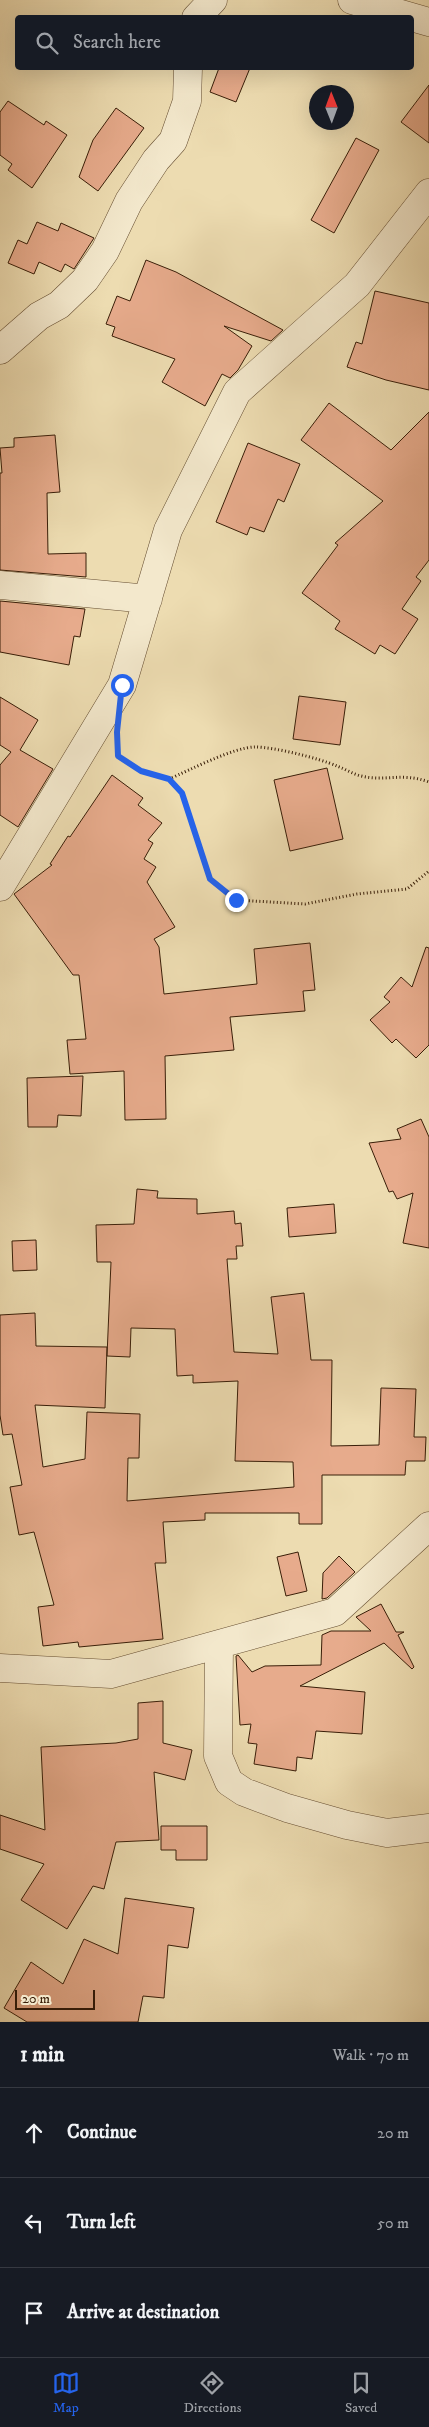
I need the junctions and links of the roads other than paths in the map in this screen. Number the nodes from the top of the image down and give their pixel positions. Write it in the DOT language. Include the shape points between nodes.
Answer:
graph roads {
  1 [pos="214,0"];
  2 [pos="352,0"];
  3 [pos="199,15"];
  4 [pos="404,15"];
  5 [pos="414,18"];
  6 [pos="429,22"];
  7 [pos="188,70"];
  8 [pos="429,193"];
  9 [pos="0,350"];
  10 [pos="0,585"];
  11 [pos="148,599"];
  12 [pos="0,886"];
  13 [pos="429,1526"];
  14 [pos="219,1645"];
  15 [pos="0,1668"];
  16 [pos="429,1828"];
  1 -- 3 [label="street"];
  2 -- 4 [label="street"];
  5 -- 6 [label="street"];
  7 -- 9 [label="street" via="187,101 173,142 156,160 129,201 105,251 85,280 59,305 39,316"];
  8 -- 11 [label="street" via="357,285 238,392 168,530"];
  10 -- 11 [label="street"];
  11 -- 12 [label="street" via="122,685"];
  13 -- 14 [label="street" via="335,1612"];
  14 -- 15 [label="street" via="111,1674"];
  14 -- 16 [label="street" via="218,1756 229,1782 244,1792 287,1808 347,1825 387,1834"];
}
